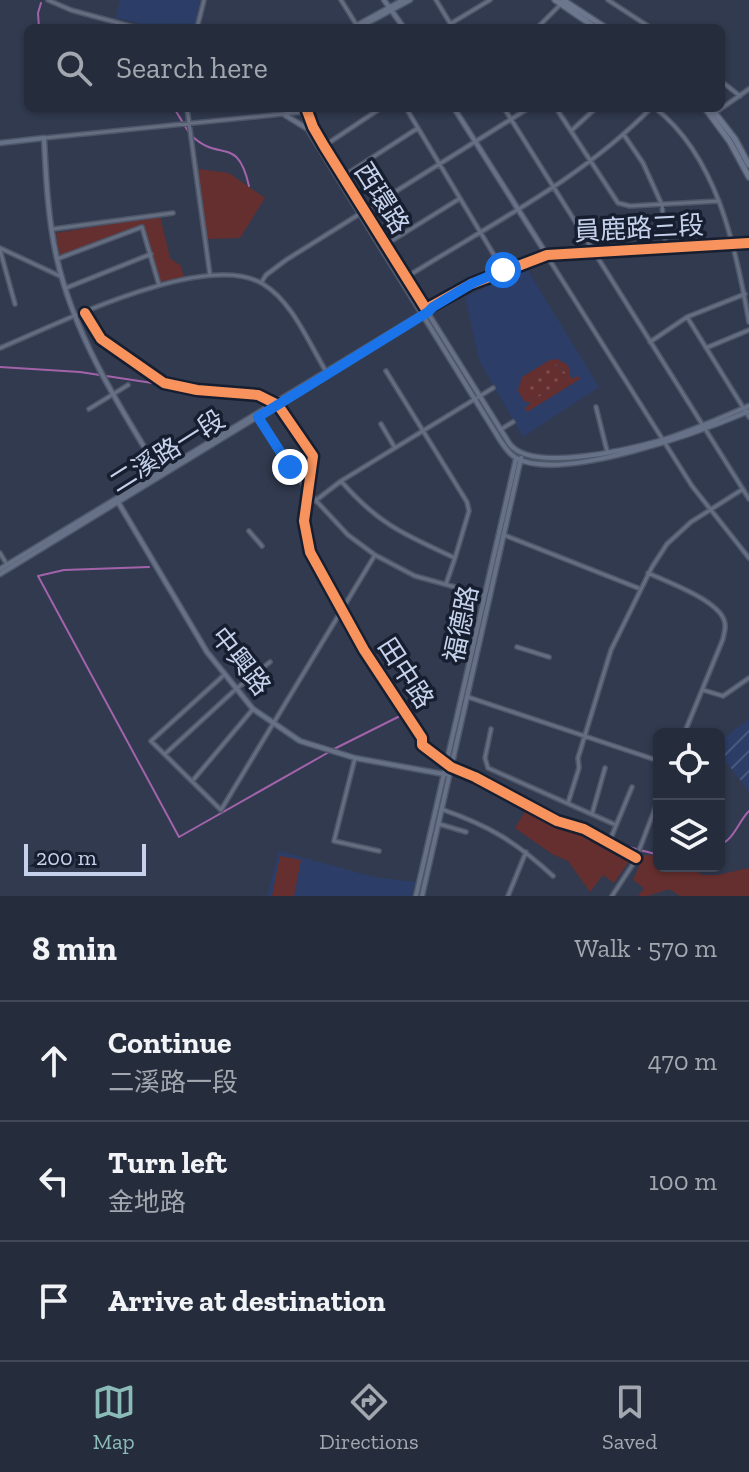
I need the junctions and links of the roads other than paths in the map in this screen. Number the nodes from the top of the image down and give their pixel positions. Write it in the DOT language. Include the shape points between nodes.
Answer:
graph roads {
  1 [pos="48,0"];
  2 [pos="204,0"];
  3 [pos="341,0"];
  4 [pos="384,0"];
  5 [pos="403,0"];
  6 [pos="410,0"];
  7 [pos="436,0"];
  8 [pos="490,0"];
  9 [pos="608,0"];
  10 [pos="560,1"];
  11 [pos="391,9"];
  12 [pos="122,24"];
  13 [pos="198,24"];
  14 [pos="355,24"];
  15 [pos="363,24"];
  16 [pos="401,24"];
  17 [pos="451,24"];
  18 [pos="455,24"];
  19 [pos="541,24"];
  20 [pos="591,24"];
  21 [pos="599,24"];
  22 [pos="645,24"];
  23 [pos="725,84"];
  24 [pos="749,89"];
  25 [pos="740,96"];
  26 [pos="725,105"];
  27 [pos="188,112"];
  28 [pos="289,112"];
  29 [pos="296,112"];
  30 [pos="304,112"];
  31 [pos="305,112"];
  32 [pos="375,112"];
  33 [pos="408,112"];
  34 [pos="457,112"];
  35 [pos="507,112"];
  36 [pos="523,112"];
  37 [pos="559,112"];
  38 [pos="592,112"];
  39 [pos="649,112"];
  40 [pos="659,112"];
  41 [pos="713,112"];
  42 [pos="285,115"];
  43 [pos="512,120"];
  44 [pos="189,124"];
  45 [pos="418,128"];
  46 [pos="309,131"];
  47 [pos="571,131"];
  48 [pos="624,135"];
  49 [pos="44,138"];
  50 [pos="476,142"];
  51 [pos="0,143"];
  52 [pos="322,147"];
  53 [pos="589,162"];
  54 [pos="439,164"];
  55 [pos="749,165"];
  56 [pos="341,177"];
  57 [pos="749,177"];
  58 [pos="552,187"];
  59 [pos="459,199"];
  60 [pos="719,201"];
  61 [pos="662,205"];
  62 [pos="517,208"];
  63 [pos="173,213"];
  64 [pos="364,213"];
  65 [pos="53,229"];
  66 [pos="479,232"];
  67 [pos="749,243"];
  68 [pos="733,244"];
  69 [pos="384,245"];
  70 [pos="0,249"];
  71 [pos="666,249"];
  72 [pos="596,253"];
  73 [pos="151,254"];
  74 [pos="547,255"];
  75 [pos="57,259"];
  76 [pos="503,270"];
  77 [pos="210,276"];
  78 [pos="62,277"];
  79 [pos="404,278"];
  80 [pos="8,281"];
  81 [pos="261,283"];
  82 [pos="0,284"];
  83 [pos="159,285"];
  84 [pos="66,288"];
  85 [pos="745,294"];
  86 [pos="15,304"];
  87 [pos="425,312"];
  88 [pos="85,313"];
  89 [pos="687,317"];
  90 [pos="75,318"];
  91 [pos="749,322"];
  92 [pos="749,330"];
  93 [pos="650,342"];
  94 [pos="0,348"];
  95 [pos="706,348"];
  96 [pos="386,371"];
  97 [pos="327,372"];
  98 [pos="128,385"];
  99 [pos="493,388"];
  100 [pos="114,394"];
  101 [pos="478,397"];
  102 [pos="273,405"];
  103 [pos="596,407"];
  104 [pos="89,409"];
  105 [pos="747,411"];
  106 [pos="257,415"];
  107 [pos="513,422"];
  108 [pos="381,424"];
  109 [pos="703,427"];
  110 [pos="500,430"];
  111 [pos="423,431"];
  112 [pos="664,442"];
  113 [pos="395,448"];
  114 [pos="607,451"];
  115 [pos="519,456"];
  116 [pos="161,474"];
  117 [pos="341,481"];
  118 [pos="743,489"];
  119 [pos="308,492"];
  120 [pos="749,499"];
  121 [pos="117,501"];
  122 [pos="315,501"];
  123 [pos="709,510"];
  124 [pos="249,531"];
  125 [pos="503,535"];
  126 [pos="262,546"];
  127 [pos="0,553"];
  128 [pos="375,555"];
  129 [pos="455,558"];
  130 [pos="749,558"];
  131 [pos="8,567"];
  132 [pos="0,572"];
  133 [pos="648,573"];
  134 [pos="446,584"];
  135 [pos="640,588"];
  136 [pos="488,596"];
  137 [pos="342,610"];
  138 [pos="517,647"];
  139 [pos="549,657"];
  140 [pos="270,662"];
  141 [pos="224,675"];
  142 [pos="749,678"];
  143 [pos="236,689"];
  144 [pos="703,690"];
  145 [pos="468,697"];
  146 [pos="253,709"];
  147 [pos="272,722"];
  148 [pos="687,728"];
  149 [pos="491,729"];
  150 [pos="585,736"];
  151 [pos="165,754"];
  152 [pos="355,758"];
  153 [pos="653,759"];
  154 [pos="449,765"];
  155 [pos="605,768"];
  156 [pos="447,775"];
  157 [pos="193,781"];
  158 [pos="632,787"];
  159 [pos="658,800"];
  160 [pos="568,803"];
  161 [pos="441,809"];
  162 [pos="592,814"];
  163 [pos="439,824"];
  164 [pos="616,825"];
  165 [pos="466,832"];
  166 [pos="609,842"];
  167 [pos="379,851"];
  168 [pos="526,852"];
  169 [pos="638,853"];
  170 [pos="553,876"];
  171 [pos="419,896"];
  172 [pos="508,896"];
  173 [pos="612,896"];
  1 -- 12 [label="street"];
  2 -- 13 [label="street"];
  3 -- 14 [label="street"];
  4 -- 11 [label="street"];
  5 -- 11 [label="street"];
  6 -- 11 [label="street"];
  7 -- 17 [label="street"];
  8 -- 18 [label="street"];
  9 -- 22 [label="street"];
  10 -- 19 [label="street"];
  10 -- 20 [label="main road"];
  10 -- 21 [label="main road"];
  11 -- 15 [label="street"];
  11 -- 16 [label="street"];
  23 -- 25 [label="street"];
  24 -- 25 [label="street"];
  25 -- 26 [label="street"];
  27 -- 44 [label="street"];
  28 -- 42 [label="street"];
  29 -- 42 [label="street"];
  30 -- 46 [label="street, 西環路"];
  31 -- 52 [label="street, 西環路"];
  32 -- 52 [label="street"];
  33 -- 45 [label="street"];
  34 -- 50 [label="street, 員鹿路三段"];
  35 -- 43 [label="street"];
  36 -- 43 [label="street"];
  37 -- 47 [label="street"];
  38 -- 47 [label="street"];
  39 -- 48 [label="street"];
  40 -- 60 [label="street" via="683,135"];
  41 -- 55 [label="main road"];
  41 -- 57 [label="main road"];
  42 -- 44 [label="street"];
  42 -- 46 [label="street"];
  43 -- 50 [label="street"];
  43 -- 58 [label="street"];
  44 -- 49 [label="street"];
  44 -- 77 [label="street"];
  45 -- 54 [label="street"];
  45 -- 56 [label="street"];
  46 -- 52 [label="street, 西環路"];
  47 -- 53 [label="street"];
  48 -- 53 [label="street"];
  48 -- 61 [label="street"];
  49 -- 51 [label="street"];
  49 -- 65 [label="street"];
  50 -- 54 [label="street"];
  50 -- 62 [label="street, 員鹿路三段"];
  52 -- 56 [label="street, 西環路"];
  53 -- 58 [label="street"];
  53 -- 61 [label="street" via="618,203"];
  54 -- 59 [label="street"];
  54 -- 64 [label="street"];
  56 -- 64 [label="street, 西環路"];
  58 -- 62 [label="street"];
  58 -- 72 [label="street"];
  59 -- 66 [label="street"];
  59 -- 69 [label="street"];
  60 -- 61 [label="street"];
  60 -- 68 [label="street"];
  61 -- 71 [label="street"];
  62 -- 66 [label="street"];
  62 -- 74 [label="street, 員鹿路三段"];
  63 -- 65 [label="street"];
  64 -- 69 [label="street, 西環路"];
  64 -- 81 [label="street" via="286,260"];
  65 -- 75 [label="street"];
  66 -- 76 [label="street"];
  66 -- 79 [label="street"];
  67 -- 68 [label="street, 員鹿路三段"];
  68 -- 71 [label="street, 員鹿路三段"];
  68 -- 85 [label="street"];
  69 -- 79 [label="street, 西環路"];
  70 -- 78 [label="street"];
  70 -- 80 [label="street"];
  71 -- 72 [label="street, 員鹿路三段"];
  72 -- 74 [label="street, 員鹿路三段"];
  72 -- 93 [label="street"];
  73 -- 75 [label="street" via="142,227"];
  73 -- 83 [label="street"];
  73 -- 84 [label="street"];
  74 -- 76 [label="street, 二溪路一段"];
  74 -- 112 [label="street"];
  75 -- 78 [label="street"];
  76 -- 87 [label="street, 二溪路一段"];
  77 -- 81 [label="street"];
  77 -- 83 [label="street"];
  78 -- 84 [label="street"];
  79 -- 87 [label="street, 西環路"];
  80 -- 82 [label="street"];
  80 -- 86 [label="street"];
  81 -- 97 [label="street" via="286,306"];
  83 -- 88 [label="street"];
  84 -- 90 [label="street"];
  85 -- 89 [label="street"];
  85 -- 91 [label="street"];
  87 -- 97 [label="street, 二溪路一段"];
  87 -- 101 [label="street, 西環路"];
  88 -- 90 [label="street"];
  88 -- 102 [label="street" via="101,339 164,383 258,395"];
  89 -- 93 [label="street"];
  89 -- 95 [label="street"];
  90 -- 94 [label="street"];
  90 -- 100 [label="street"];
  92 -- 95 [label="street"];
  93 -- 109 [label="street"];
  95 -- 105 [label="street"];
  96 -- 111 [label="street"];
  97 -- 102 [label="street, 二溪路一段"];
  98 -- 100 [label="street"];
  99 -- 101 [label="street"];
  100 -- 104 [label="street"];
  100 -- 116 [label="street"];
  101 -- 110 [label="street, 西環路"];
  101 -- 111 [label="street"];
  101 -- 115 [label="street, 西環路" via="506,448"];
  102 -- 106 [label="street, 二溪路一段"];
  102 -- 119 [label="street, 田中路" via="313,456"];
  103 -- 114 [label="street"];
  105 -- 109 [label="street"];
  106 -- 116 [label="street, 二溪路一段"];
  106 -- 119 [label="street"];
  107 -- 110 [label="street"];
  108 -- 113 [label="street"];
  109 -- 112 [label="street"];
  109 -- 118 [label="street"];
  110 -- 115 [label="street, 西環路"];
  111 -- 113 [label="street"];
  111 -- 129 [label="street" via="468,506"];
  112 -- 114 [label="street"];
  112 -- 115 [label="street" via="583,462 553,464"];
  112 -- 123 [label="street"];
  113 -- 117 [label="street"];
  114 -- 115 [label="street" via="555,460"];
  115 -- 125 [label="street, 福德路"];
  116 -- 121 [label="street, 二溪路一段"];
  117 -- 122 [label="street"];
  117 -- 129 [label="street" via="363,507 392,528"];
  118 -- 120 [label="street"];
  118 -- 123 [label="street"];
  119 -- 122 [label="street"];
  119 -- 137 [label="street, 田中路" via="304,521 310,552"];
  121 -- 131 [label="street, 二溪路一段"];
  121 -- 141 [label="street, 中興路"];
  122 -- 128 [label="street"];
  123 -- 130 [label="street"];
  123 -- 133 [label="street" via="667,544"];
  124 -- 126 [label="street"];
  125 -- 135 [label="street"];
  125 -- 136 [label="street, 福德路"];
  127 -- 131 [label="street"];
  128 -- 134 [label="street" via="415,576"];
  128 -- 137 [label="street"];
  129 -- 134 [label="street"];
  131 -- 132 [label="street, 二溪路一段"];
  133 -- 135 [label="street"];
  133 -- 144 [label="street" via="704,600 724,617 723,639"];
  134 -- 136 [label="street"];
  135 -- 150 [label="street" via="611,650"];
  136 -- 145 [label="street, 福德路"];
  136 -- 154 [label="street, 福德路"];
  137 -- 147 [label="street"];
  137 -- 154 [label="street, 田中路" via="422,745"];
  138 -- 139 [label="street"];
  140 -- 143 [label="street"];
  141 -- 143 [label="street, 中興路"];
  141 -- 151 [label="street" via="151,741"];
  142 -- 144 [label="street" via="723,696"];
  143 -- 146 [label="street, 中興路"];
  143 -- 151 [label="street"];
  144 -- 148 [label="street"];
  145 -- 150 [label="street"];
  145 -- 154 [label="street, 福德路"];
  146 -- 147 [label="street, 中興路"];
  146 -- 157 [label="street"];
  147 -- 152 [label="street, 中興路" via="300,741"];
  147 -- 157 [label="street" via="221,810"];
  149 -- 160 [label="street" via="485,764"];
  150 -- 153 [label="street"];
  150 -- 160 [label="street"];
  151 -- 157 [label="street"];
  152 -- 156 [label="street, 中興路"];
  152 -- 167 [label="street" via="334,841"];
  154 -- 156 [label="street, 福德路"];
  154 -- 166 [label="street, 田中路"];
  155 -- 162 [label="street"];
  156 -- 161 [label="street, 福德路"];
  156 -- 171 [label="street, 福德路"];
  158 -- 164 [label="street"];
  159 -- 169 [label="street"];
  160 -- 162 [label="street"];
  161 -- 163 [label="street, 福德路"];
  161 -- 168 [label="street" via="473,820"];
  162 -- 164 [label="street"];
  163 -- 165 [label="street"];
  163 -- 171 [label="street, 福德路"];
  164 -- 166 [label="street"];
  166 -- 169 [label="street, 田中路"];
  168 -- 170 [label="street"];
  168 -- 172 [label="street"];
  169 -- 173 [label="street"];
}
